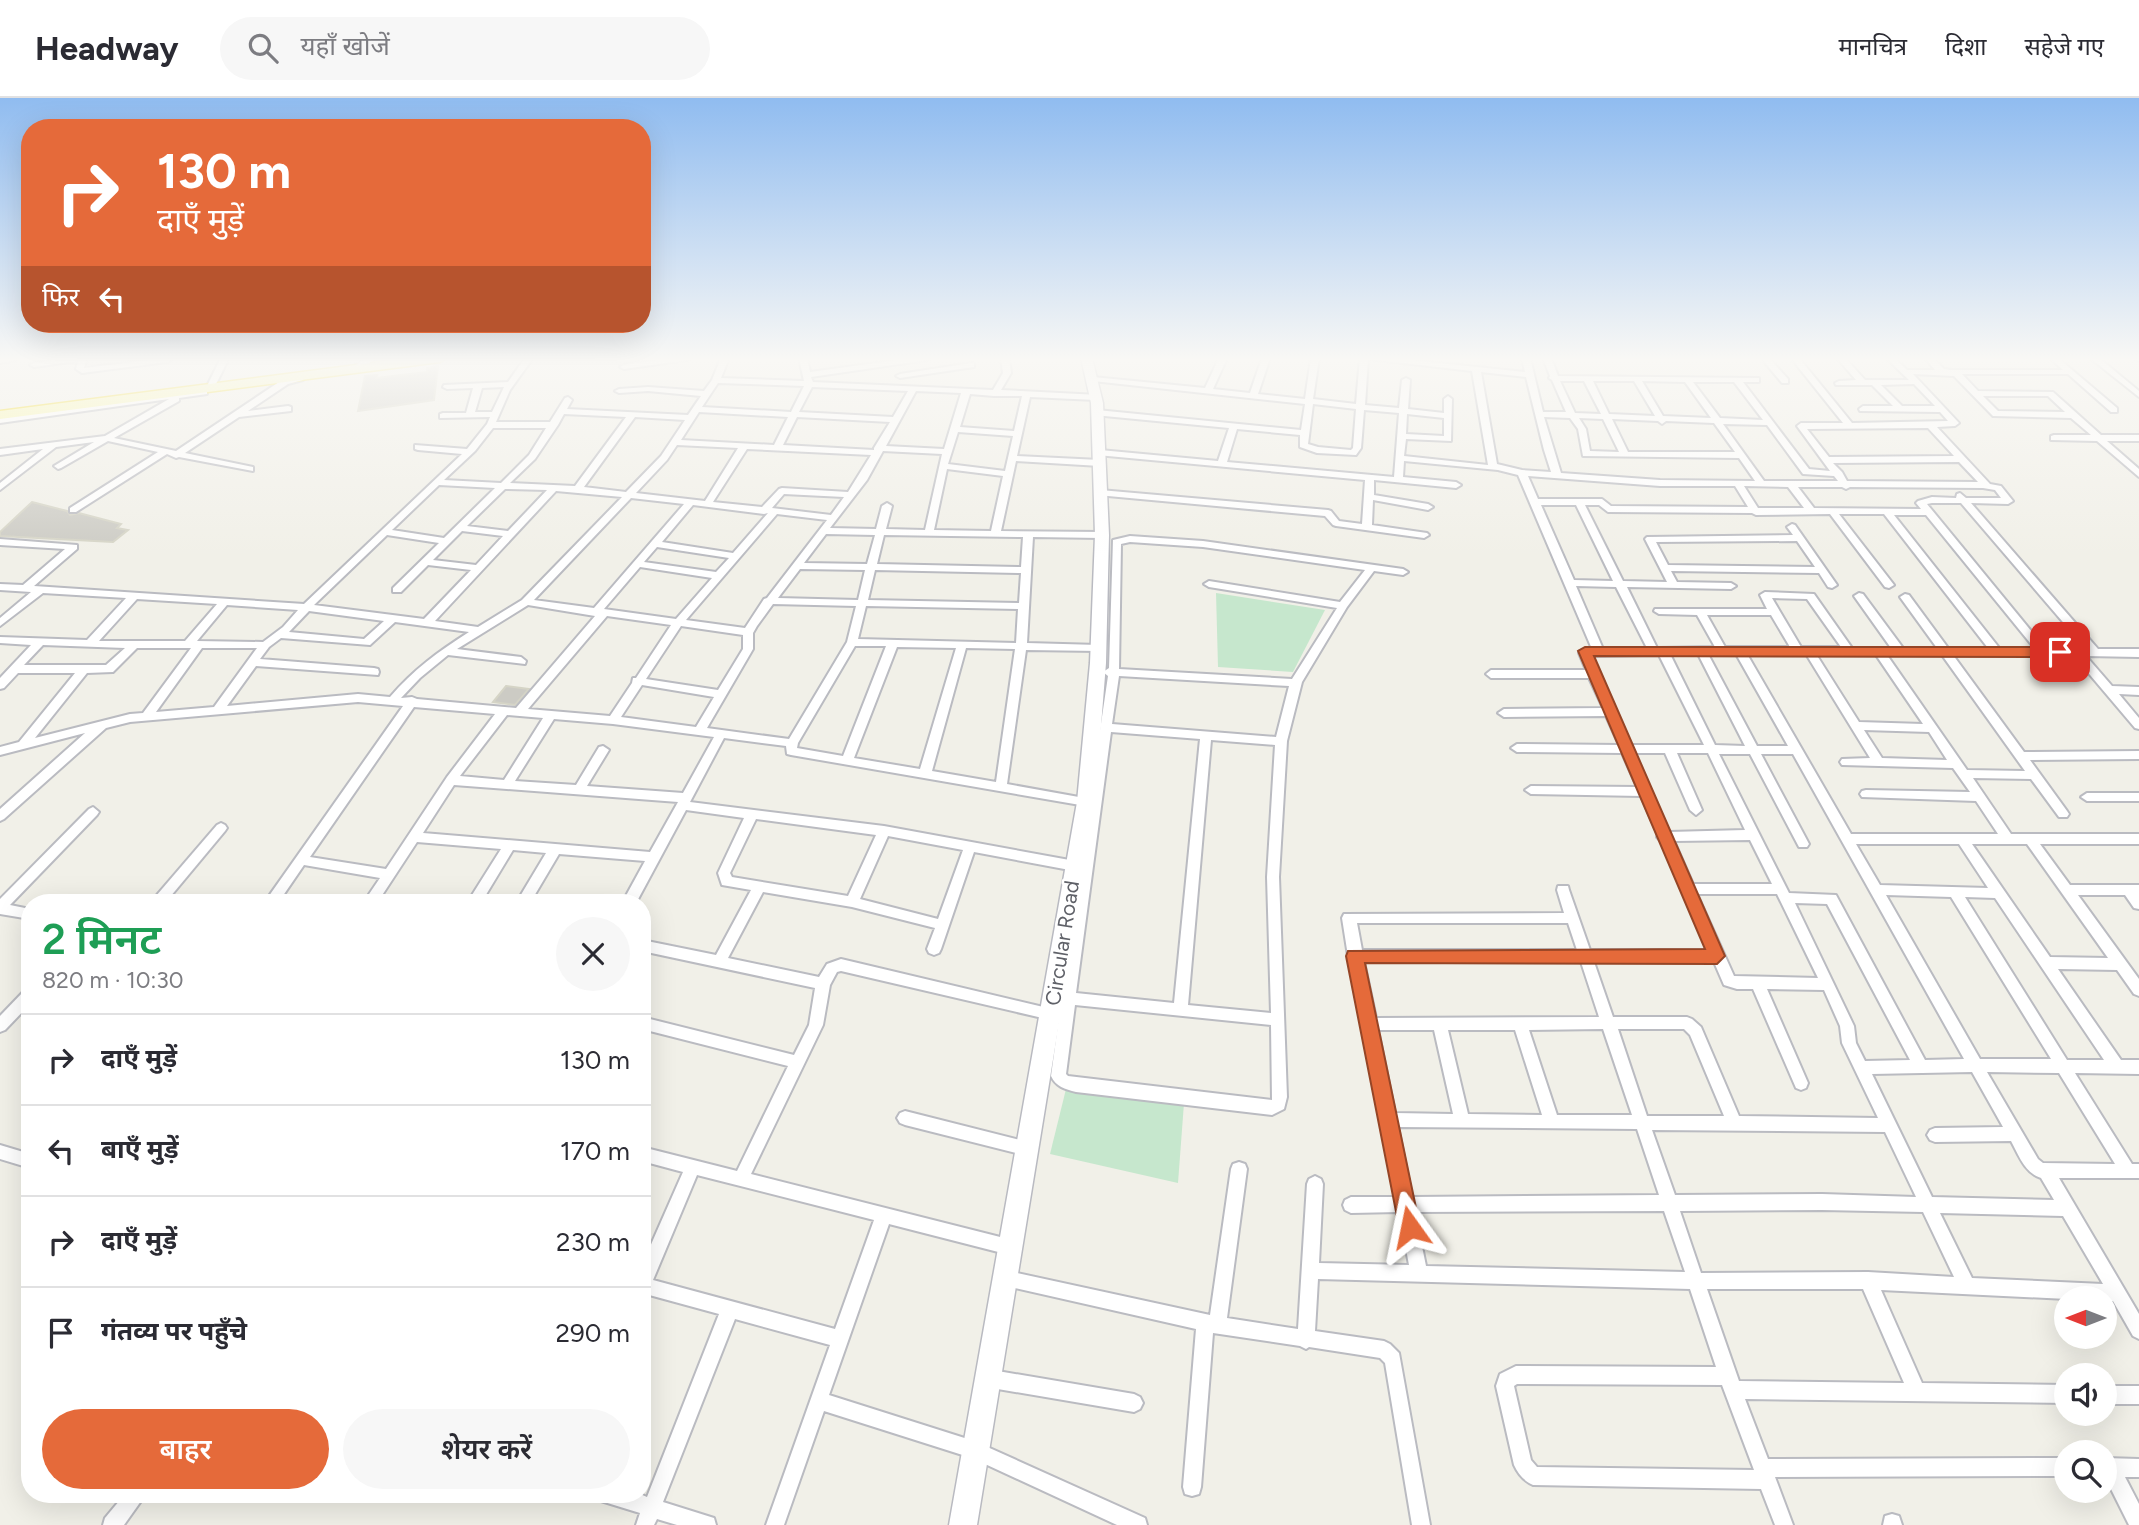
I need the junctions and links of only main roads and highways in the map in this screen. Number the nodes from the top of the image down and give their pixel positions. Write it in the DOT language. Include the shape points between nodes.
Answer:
graph roads {
  1 [pos="1097,425"];
  2 [pos="963,1525"];
  1 -- 2 [label="main road, Circular Road" via="1102,534 1099,648 1106,672 1058,1003 1003,1278"];
}
